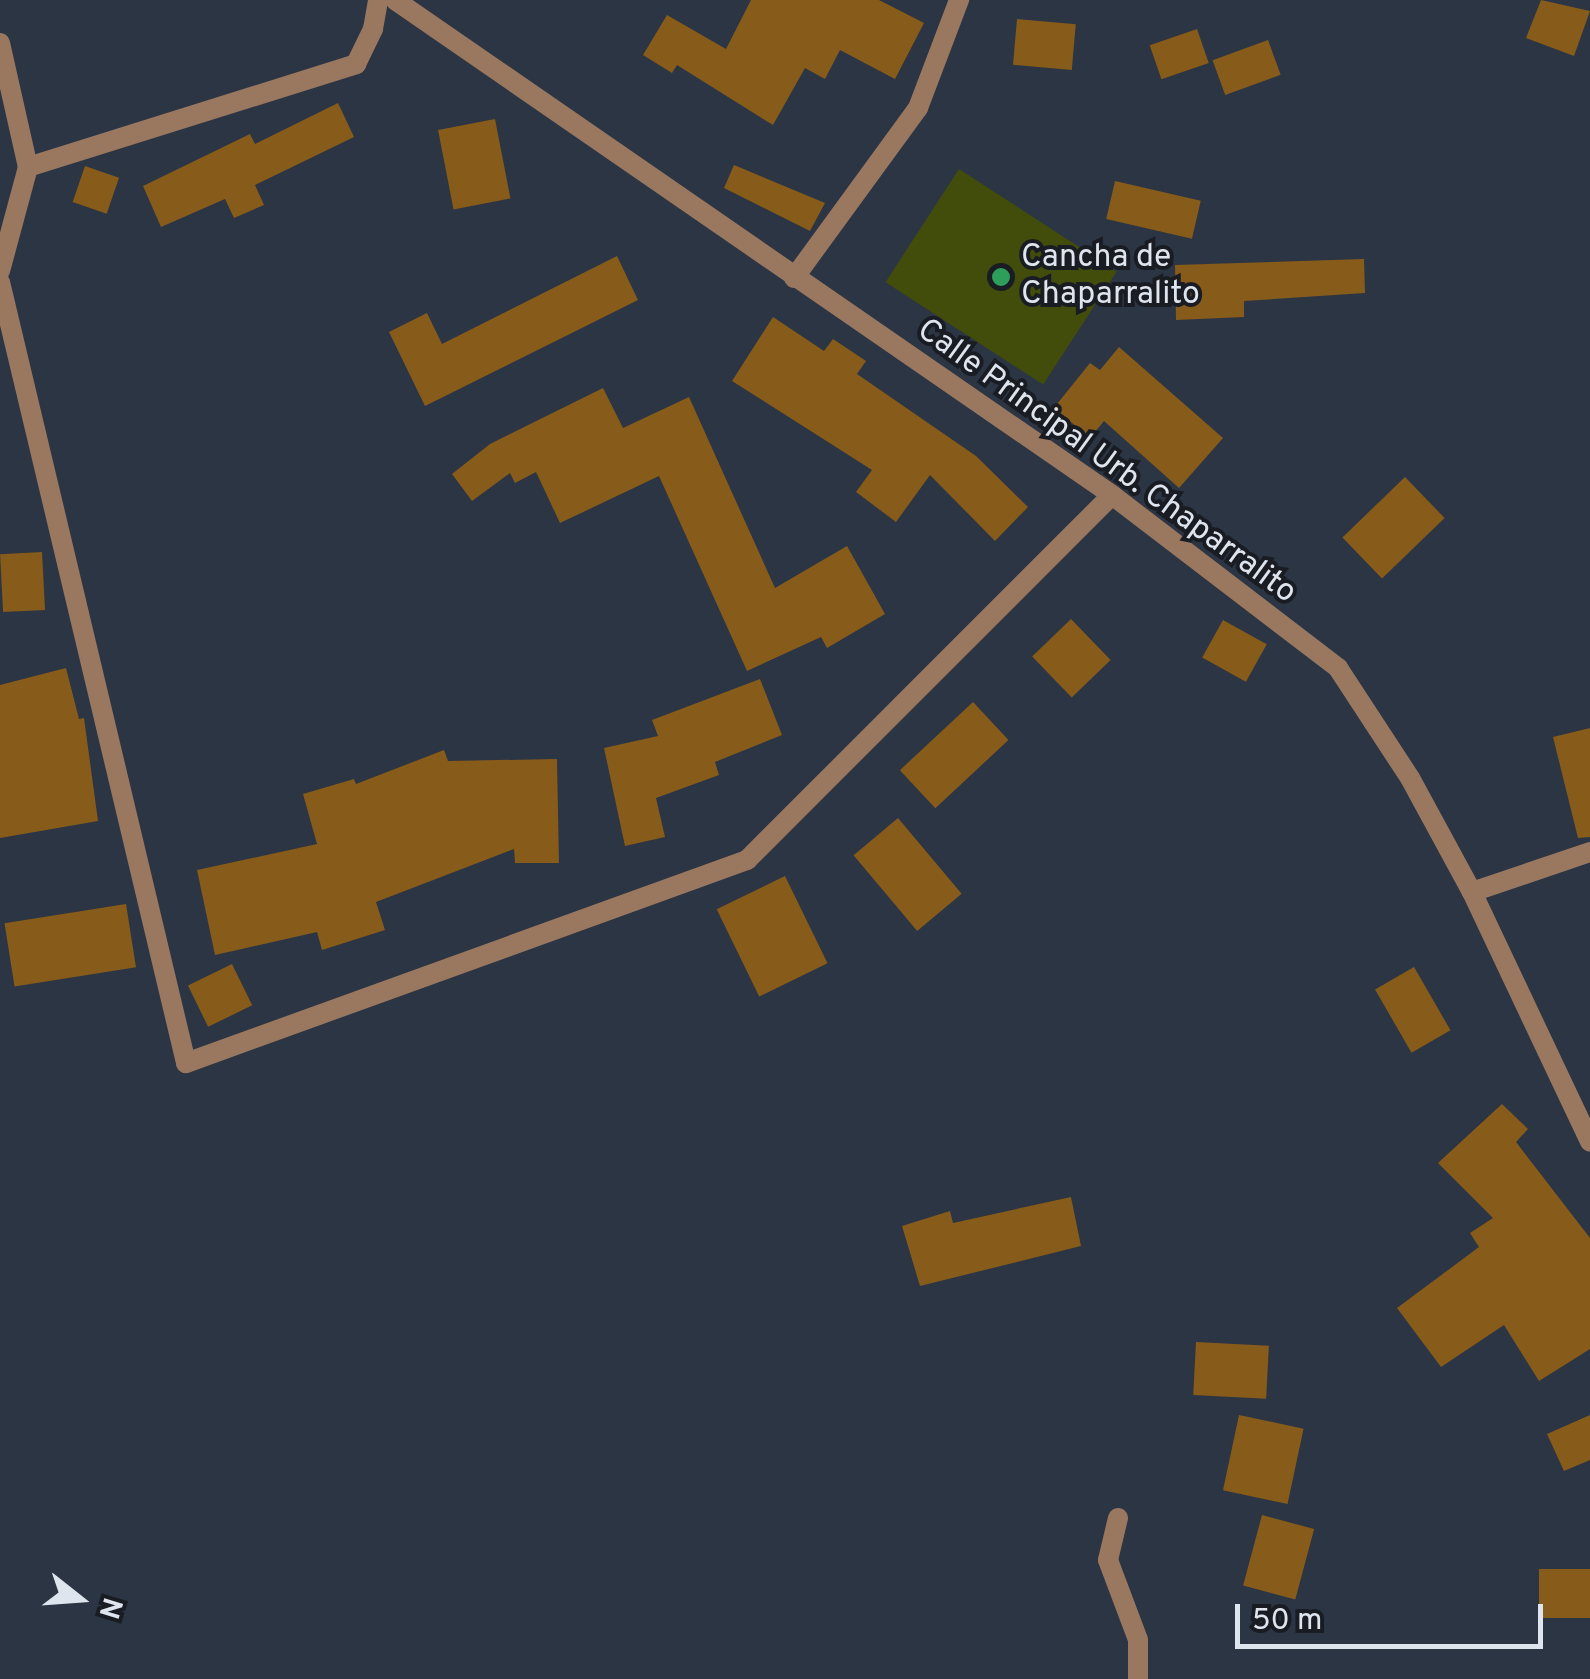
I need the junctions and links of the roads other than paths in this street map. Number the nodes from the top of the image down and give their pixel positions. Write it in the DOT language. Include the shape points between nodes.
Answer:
graph roads {
  1 [pos="378,0"];
  2 [pos="394,0"];
  3 [pos="959,0"];
  4 [pos="0,43"];
  5 [pos="28,167"];
  6 [pos="0,272"];
  7 [pos="794,278"];
  8 [pos="0,282"];
  9 [pos="1112,495"];
  10 [pos="1590,852"];
  11 [pos="1472,892"];
  12 [pos="1590,1142"];
  13 [pos="1118,1518"];
  14 [pos="1138,1679"];
  1 -- 5 [label="street" via="373,30 356,64"];
  2 -- 7 [label="street, Calle Principal Urb. Chaparralito"];
  3 -- 7 [label="street" via="918,108"];
  4 -- 5 [label="street"];
  5 -- 6 [label="street"];
  7 -- 9 [label="street, Calle Principal Urb. Chaparralito"];
  8 -- 9 [label="street" via="186,1062 747,860"];
  9 -- 11 [label="street, Calle Principal Urb. Chaparralito" via="1338,668 1410,778"];
  10 -- 11 [label="street"];
  11 -- 12 [label="street, Calle Principal Urb. Chaparralito"];
  13 -- 14 [label="street" via="1108,1560 1138,1640"];
}
